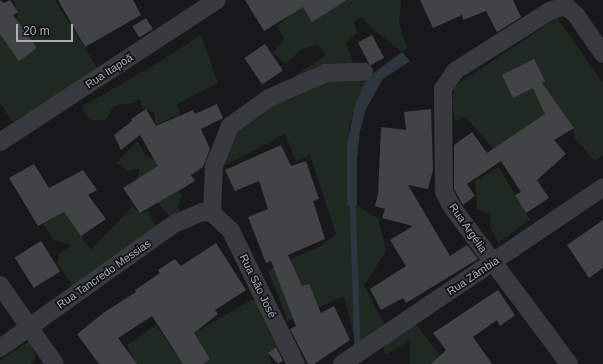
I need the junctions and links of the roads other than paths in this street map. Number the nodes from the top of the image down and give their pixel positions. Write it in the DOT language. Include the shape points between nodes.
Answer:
graph roads {
  1 [pos="217,0"];
  2 [pos="603,54"];
  3 [pos="364,72"];
  4 [pos="0,142"];
  5 [pos="603,187"];
  6 [pos="212,213"];
  7 [pos="493,262"];
  8 [pos="0,285"];
  9 [pos="29,327"];
  10 [pos="0,348"];
  11 [pos="344,363"];
  12 [pos="55,364"];
  13 [pos="296,364"];
  14 [pos="569,364"];
  1 -- 4 [label="street, Rua Itapoã"];
  2 -- 7 [label="street, Rua Argélia" via="576,15 568,8 560,7 455,71 443,89 443,187 452,206"];
  3 -- 6 [label="street" via="326,73 269,98 230,126 214,166"];
  5 -- 7 [label="street, Rua Zâmbia"];
  6 -- 9 [label="street, Rua Tancredo Messias" via="202,212 174,224"];
  6 -- 13 [label="street, Rua São José" via="231,231"];
  7 -- 11 [label="street, Rua Zâmbia"];
  7 -- 14 [label="street, Rua Argélia"];
  8 -- 9 [label="street"];
  9 -- 10 [label="street, Rua Tancredo Messias"];
  9 -- 12 [label="street"];
}
